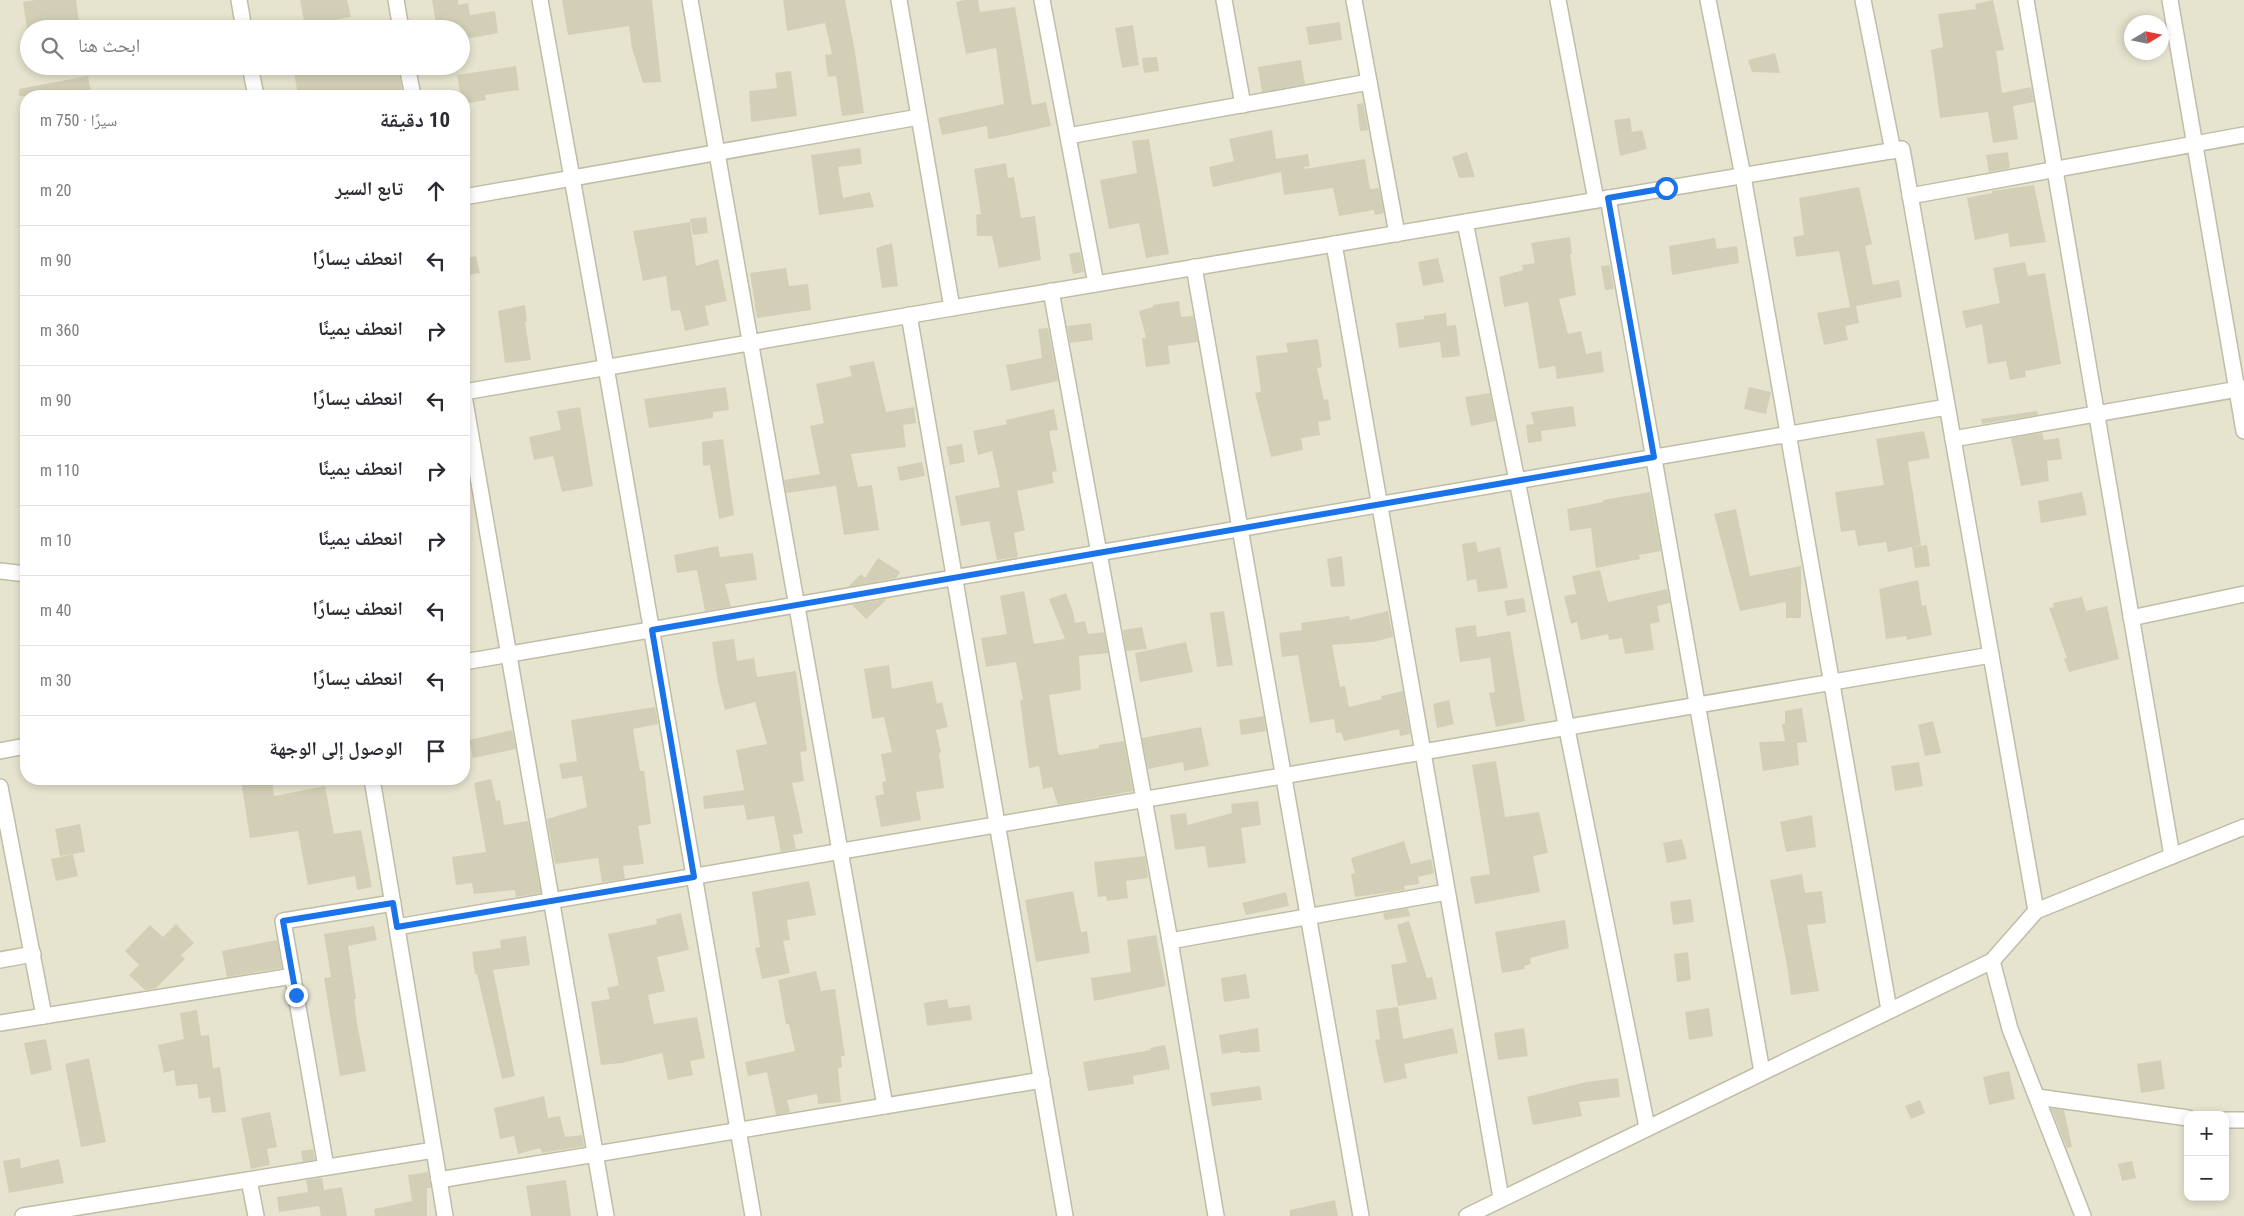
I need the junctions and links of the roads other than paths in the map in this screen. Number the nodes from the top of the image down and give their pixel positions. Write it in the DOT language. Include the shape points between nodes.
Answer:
graph roads {
  1 [pos="239,0"];
  2 [pos="396,0"];
  3 [pos="540,0"];
  4 [pos="690,0"];
  5 [pos="899,0"];
  6 [pos="1042,0"];
  7 [pos="1224,0"];
  8 [pos="1354,0"];
  9 [pos="1558,0"];
  10 [pos="1708,0"];
  11 [pos="1863,0"];
  12 [pos="2026,0"];
  13 [pos="2170,0"];
  14 [pos="242,20"];
  15 [pos="399,20"];
  16 [pos="252,75"];
  17 [pos="408,75"];
  18 [pos="1370,82"];
  19 [pos="255,90"];
  20 [pos="411,90"];
  21 [pos="1243,105"];
  22 [pos="919,117"];
  23 [pos="2244,135"];
  24 [pos="1068,136"];
  25 [pos="2195,144"];
  26 [pos="1893,151"];
  27 [pos="718,153"];
  28 [pos="2055,169"];
  29 [pos="1743,176"];
  30 [pos="572,178"];
  31 [pos="470,195"];
  32 [pos="1910,196"];
  33 [pos="1602,199"];
  34 [pos="1466,222"];
  35 [pos="1397,234"];
  36 [pos="1334,244"];
  37 [pos="1194,267"];
  38 [pos="1096,284"];
  39 [pos="1051,291"];
  40 [pos="952,308"];
  41 [pos="909,315"];
  42 [pos="752,342"];
  43 [pos="606,367"];
  44 [pos="2240,389"];
  45 [pos="470,391"];
  46 [pos="1947,407"];
  47 [pos="2096,414"];
  48 [pos="470,431"];
  49 [pos="2244,431"];
  50 [pos="1788,434"];
  51 [pos="1953,439"];
  52 [pos="1654,457"];
  53 [pos="1518,481"];
  54 [pos="1380,505"];
  55 [pos="1240,529"];
  56 [pos="1099,553"];
  57 [pos="0,571"];
  58 [pos="20,573"];
  59 [pos="955,578"];
  60 [pos="2244,594"];
  61 [pos="798,605"];
  62 [pos="2131,618"];
  63 [pos="652,630"];
  64 [pos="508,655"];
  65 [pos="1991,655"];
  66 [pos="470,661"];
  67 [pos="1831,683"];
  68 [pos="1697,706"];
  69 [pos="1567,728"];
  70 [pos="20,747"];
  71 [pos="0,751"];
  72 [pos="1423,753"];
  73 [pos="1283,777"];
  74 [pos="373,785"];
  75 [pos="0,787"];
  76 [pos="1144,800"];
  77 [pos="998,825"];
  78 [pos="2244,827"];
  79 [pos="841,852"];
  80 [pos="2172,856"];
  81 [pos="694,877"];
  82 [pos="1447,892"];
  83 [pos="551,901"];
  84 [pos="393,903"];
  85 [pos="2036,911"];
  86 [pos="1308,916"];
  87 [pos="397,927"];
  88 [pos="1170,941"];
  89 [pos="33,954"];
  90 [pos="0,960"];
  91 [pos="1992,961"];
  92 [pos="293,976"];
  93 [pos="1889,1010"];
  94 [pos="44,1016"];
  95 [pos="0,1023"];
  96 [pos="1762,1072"];
  97 [pos="1042,1080"];
  98 [pos="2037,1097"];
  99 [pos="885,1106"];
  100 [pos="2184,1117"];
  101 [pos="2229,1120"];
  102 [pos="2244,1120"];
  103 [pos="1647,1127"];
  104 [pos="738,1130"];
  105 [pos="434,1150"];
  106 [pos="595,1154"];
  107 [pos="326,1167"];
  108 [pos="249,1180"];
  109 [pos="439,1180"];
  110 [pos="1501,1198"];
  111 [pos="23,1216"];
  112 [pos="256,1216"];
  113 [pos="445,1216"];
  114 [pos="606,1216"];
  115 [pos="753,1216"];
  116 [pos="1065,1216"];
  117 [pos="1216,1216"];
  118 [pos="1361,1216"];
  119 [pos="1467,1216"];
  120 [pos="2083,1216"];
  1 -- 14 [label="street"];
  2 -- 15 [label="street"];
  3 -- 30 [label="street"];
  4 -- 27 [label="street"];
  5 -- 22 [label="street"];
  6 -- 24 [label="street"];
  7 -- 21 [label="street"];
  8 -- 18 [label="street"];
  9 -- 33 [label="street"];
  10 -- 29 [label="street"];
  11 -- 26 [label="street"];
  12 -- 28 [label="street"];
  13 -- 25 [label="street"];
  16 -- 19 [label="street"];
  17 -- 20 [label="street"];
  18 -- 21 [label="street"];
  18 -- 35 [label="street"];
  21 -- 24 [label="street"];
  22 -- 27 [label="street"];
  22 -- 40 [label="street"];
  23 -- 25 [label="street"];
  24 -- 38 [label="street"];
  25 -- 28 [label="street"];
  25 -- 44 [label="street"];
  26 -- 29 [label="street"];
  26 -- 32 [label="street" via="1902,149"];
  27 -- 30 [label="street"];
  27 -- 42 [label="street"];
  28 -- 32 [label="street"];
  28 -- 47 [label="street"];
  29 -- 33 [label="street"];
  29 -- 50 [label="street"];
  30 -- 31 [label="street"];
  30 -- 43 [label="street"];
  32 -- 46 [label="street"];
  33 -- 34 [label="street"];
  33 -- 52 [label="street"];
  34 -- 35 [label="street"];
  34 -- 53 [label="street"];
  35 -- 36 [label="street"];
  36 -- 37 [label="street"];
  36 -- 54 [label="street"];
  37 -- 38 [label="street"];
  37 -- 55 [label="street"];
  38 -- 39 [label="street"];
  39 -- 40 [label="street"];
  39 -- 56 [label="street"];
  40 -- 41 [label="street"];
  41 -- 42 [label="street"];
  41 -- 59 [label="street"];
  42 -- 43 [label="street"];
  42 -- 61 [label="street"];
  43 -- 45 [label="street"];
  43 -- 63 [label="street"];
  44 -- 47 [label="street"];
  44 -- 49 [label="street"];
  46 -- 50 [label="street"];
  46 -- 51 [label="street"];
  47 -- 51 [label="street"];
  47 -- 62 [label="street"];
  48 -- 64 [label="street"];
  50 -- 52 [label="street"];
  50 -- 67 [label="street"];
  51 -- 65 [label="street"];
  52 -- 53 [label="street"];
  52 -- 68 [label="street"];
  53 -- 54 [label="street"];
  53 -- 69 [label="street"];
  54 -- 55 [label="street"];
  54 -- 72 [label="street"];
  55 -- 56 [label="street"];
  55 -- 73 [label="street"];
  56 -- 59 [label="street"];
  56 -- 76 [label="street"];
  57 -- 58 [label="street"];
  59 -- 61 [label="street"];
  59 -- 77 [label="street"];
  60 -- 62 [label="street"];
  61 -- 63 [label="street"];
  61 -- 79 [label="street"];
  62 -- 80 [label="street"];
  63 -- 64 [label="street"];
  63 -- 81 [label="street"];
  64 -- 66 [label="street"];
  64 -- 83 [label="street"];
  65 -- 67 [label="street"];
  65 -- 85 [label="street"];
  67 -- 68 [label="street"];
  67 -- 93 [label="street"];
  68 -- 69 [label="street"];
  68 -- 96 [label="street"];
  69 -- 72 [label="street"];
  69 -- 103 [label="street"];
  70 -- 71 [label="street"];
  72 -- 73 [label="street"];
  72 -- 82 [label="street"];
  73 -- 76 [label="street"];
  73 -- 86 [label="street"];
  74 -- 84 [label="street"];
  75 -- 89 [label="street"];
  76 -- 77 [label="street"];
  76 -- 88 [label="street"];
  77 -- 79 [label="street"];
  77 -- 97 [label="street"];
  78 -- 80 [label="street"];
  79 -- 81 [label="street"];
  79 -- 99 [label="street"];
  80 -- 85 [label="street"];
  81 -- 83 [label="street"];
  81 -- 104 [label="street"];
  82 -- 86 [label="street"];
  82 -- 110 [label="street"];
  83 -- 87 [label="street"];
  83 -- 106 [label="street"];
  84 -- 87 [label="street"];
  84 -- 92 [label="street" via="283,921"];
  85 -- 91 [label="street"];
  86 -- 88 [label="street"];
  86 -- 118 [label="street"];
  87 -- 105 [label="street"];
  88 -- 117 [label="street"];
  89 -- 90 [label="street"];
  89 -- 94 [label="street"];
  91 -- 93 [label="street"];
  91 -- 98 [label="street" via="2010,1029"];
  92 -- 94 [label="street"];
  92 -- 107 [label="street"];
  93 -- 96 [label="street"];
  94 -- 95 [label="street"];
  96 -- 103 [label="street"];
  97 -- 99 [label="street"];
  97 -- 116 [label="street"];
  98 -- 100 [label="street"];
  98 -- 120 [label="street"];
  99 -- 104 [label="street"];
  101 -- 102 [label="street"];
  103 -- 110 [label="street"];
  104 -- 106 [label="street"];
  104 -- 115 [label="street"];
  105 -- 107 [label="street"];
  105 -- 109 [label="street"];
  106 -- 109 [label="street"];
  106 -- 114 [label="street"];
  107 -- 108 [label="street"];
  108 -- 111 [label="street"];
  108 -- 112 [label="street"];
  109 -- 113 [label="street"];
  110 -- 119 [label="street"];
}
